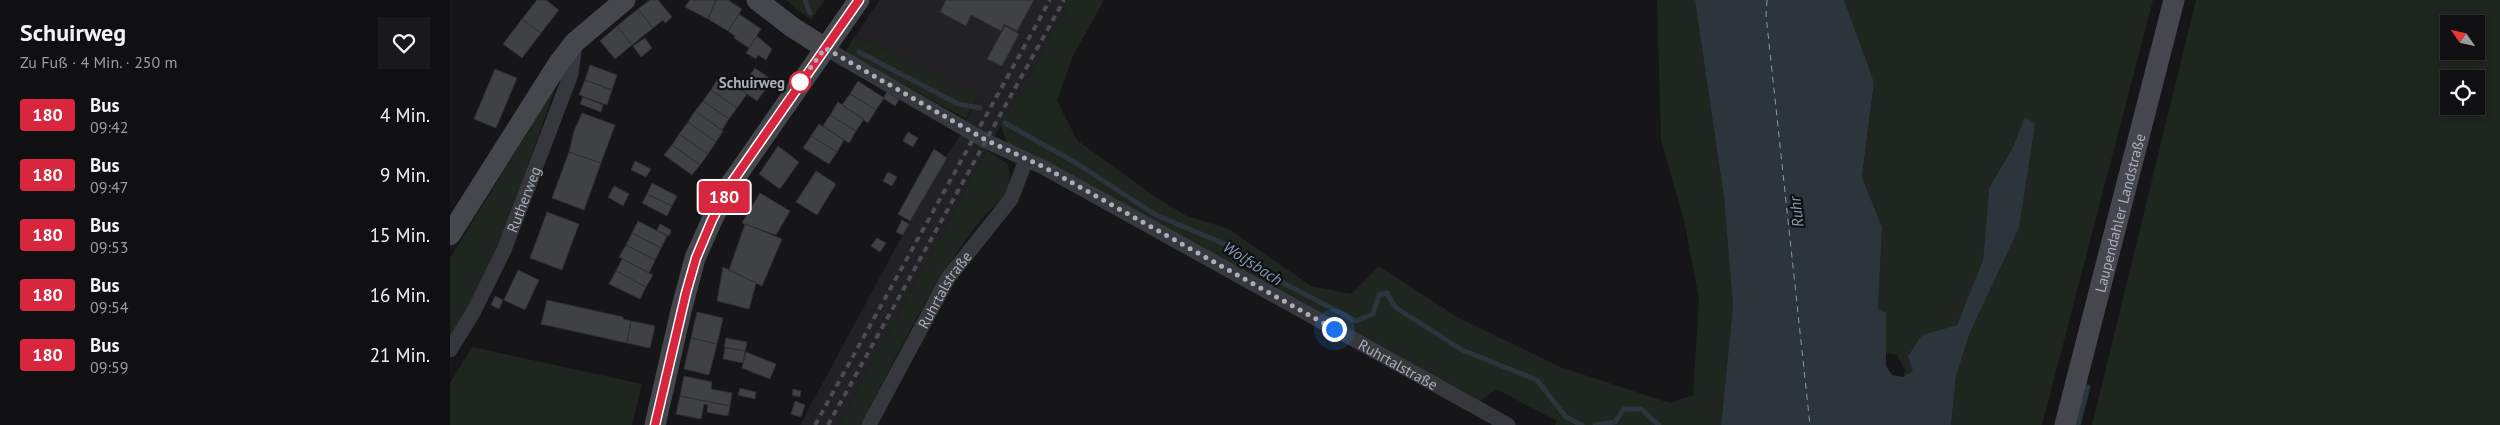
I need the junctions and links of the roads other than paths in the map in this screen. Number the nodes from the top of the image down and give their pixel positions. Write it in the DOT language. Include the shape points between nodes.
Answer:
graph roads {
  1 [pos="626,0"];
  2 [pos="757,0"];
  3 [pos="859,0"];
  4 [pos="2174,0"];
  5 [pos="575,42"];
  6 [pos="825,48"];
  7 [pos="1026,160"];
  8 [pos="450,235"];
  9 [pos="450,350"];
  10 [pos="655,425"];
  11 [pos="869,425"];
  12 [pos="1508,425"];
  13 [pos="2065,425"];
  1 -- 5 [label="main road"];
  2 -- 6 [label="main road" via="792,28"];
  3 -- 6 [label="main road"];
  4 -- 13 [label="main road, Laupendahler Landstraße"];
  5 -- 8 [label="main road"];
  5 -- 9 [label="street, Rutherweg" via="571,74 504,250"];
  6 -- 7 [label="street, Ruhrtalstraße"];
  6 -- 10 [label="main road" via="730,185 712,220 683,302"];
  7 -- 11 [label="street, Ruhrtalstraße" via="1011,199 948,278"];
  7 -- 12 [label="street, Ruhrtalstraße" via="1044,167"];
}
